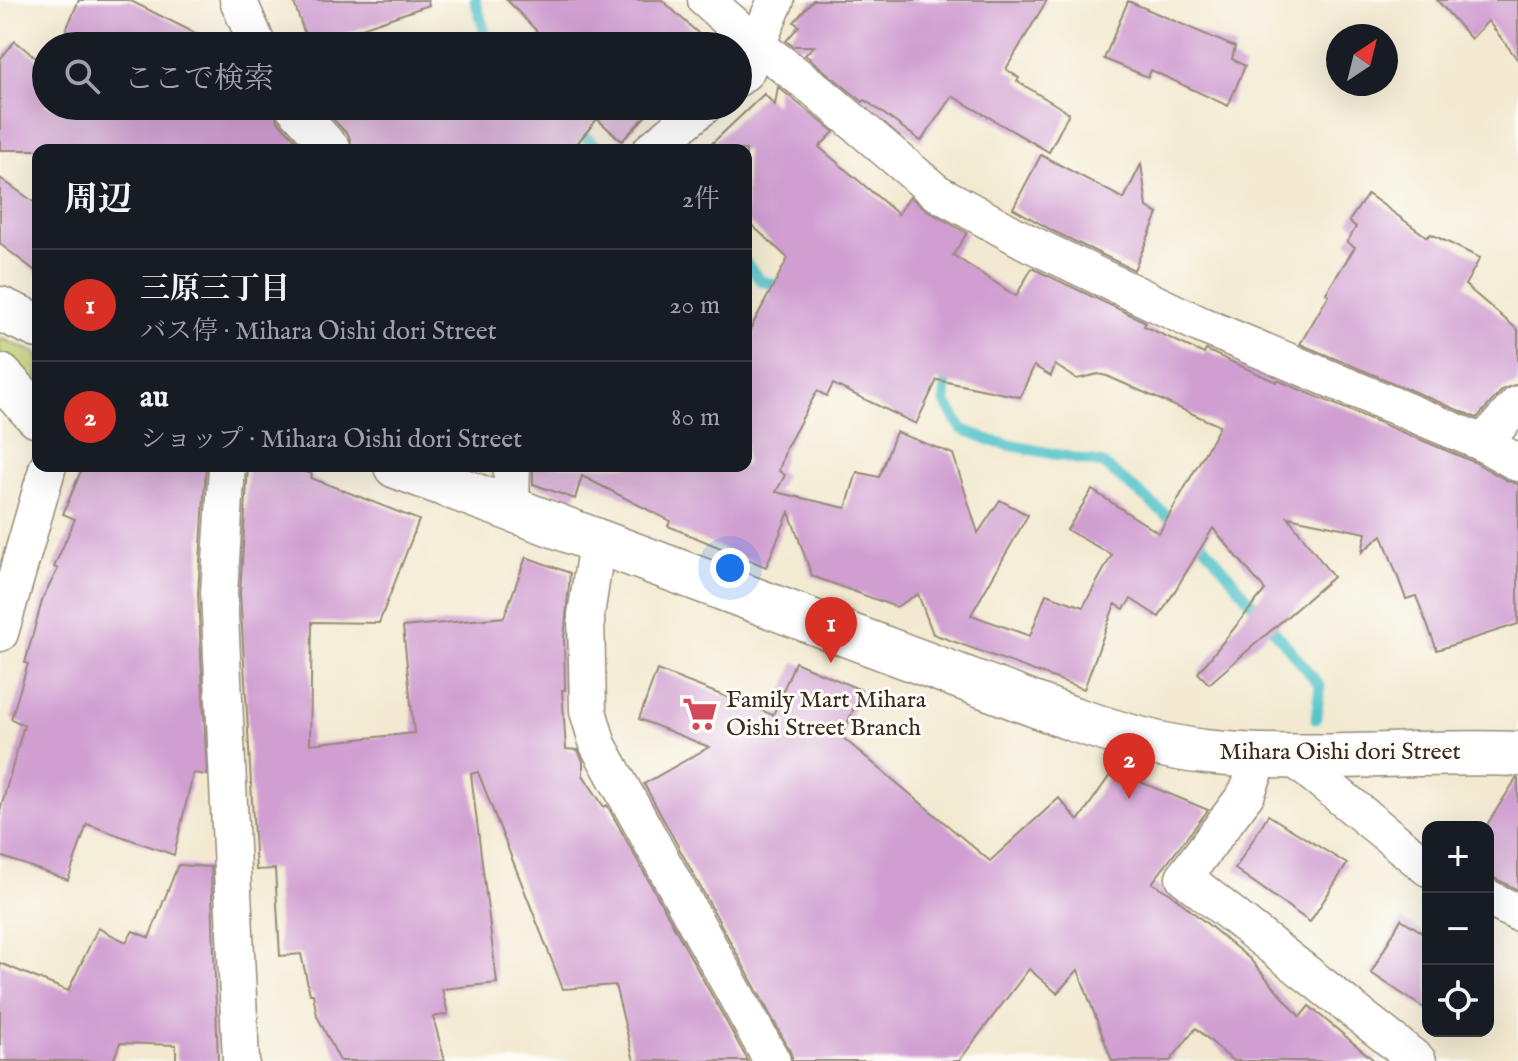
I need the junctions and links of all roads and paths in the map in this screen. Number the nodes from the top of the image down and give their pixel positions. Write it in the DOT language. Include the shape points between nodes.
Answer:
graph roads {
  1 [pos="238,0"];
  2 [pos="706,0"];
  3 [pos="776,0"];
  4 [pos="252,32"];
  5 [pos="742,32"];
  6 [pos="752,41"];
  7 [pos="758,46"];
  8 [pos="752,58"];
  9 [pos="306,120"];
  10 [pos="687,120"];
  11 [pos="328,144"];
  12 [pos="658,144"];
  13 [pos="0,309"];
  14 [pos="32,323"];
  15 [pos="0,376"];
  16 [pos="1518,404"];
  17 [pos="32,410"];
  18 [pos="1483,443"];
  19 [pos="1518,463"];
  20 [pos="46,472"];
  21 [pos="227,472"];
  22 [pos="412,472"];
  23 [pos="512,472"];
  24 [pos="511,509"];
  25 [pos="597,542"];
  26 [pos="0,633"];
  27 [pos="1518,754"];
  28 [pos="1276,756"];
  29 [pos="1422,864"];
  30 [pos="1494,901"];
  31 [pos="1518,913"];
  32 [pos="241,1061"];
  33 [pos="772,1061"];
  34 [pos="1418,1061"];
  1 -- 4 [label="street"];
  2 -- 5 [label="street"];
  3 -- 7 [label="street"];
  6 -- 7 [label="street"];
  7 -- 8 [label="street"];
  7 -- 18 [label="street" via="936,192 1029,243 1201,325"];
  9 -- 11 [label="street"];
  10 -- 12 [label="street"];
  13 -- 14 [label="street"];
  15 -- 17 [label="street"];
  16 -- 18 [label="street"];
  18 -- 19 [label="street"];
  20 -- 26 [label="street"];
  21 -- 32 [label="street" via="219,593"];
  22 -- 24 [label="street, Mihara Oishi dori Street"];
  23 -- 24 [label="street"];
  24 -- 25 [label="street, Mihara Oishi dori Street"];
  25 -- 28 [label="street, Mihara Oishi dori Street" via="1098,727 1201,751"];
  25 -- 33 [label="street" via="586,615 588,711 598,745"];
  27 -- 28 [label="street, Mihara Oishi dori Street"];
  28 -- 29 [label="street"];
  28 -- 34 [label="street" via="1184,877"];
  30 -- 31 [label="street"];
}
